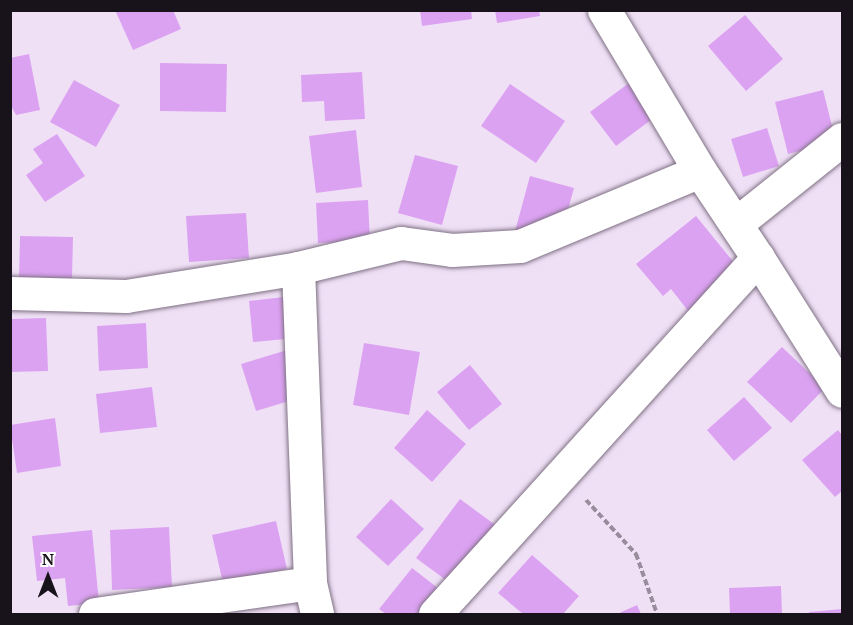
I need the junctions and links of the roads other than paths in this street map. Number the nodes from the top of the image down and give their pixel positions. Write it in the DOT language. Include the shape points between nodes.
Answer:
graph roads {
  1 [pos="604,10"];
  2 [pos="843,139"];
  3 [pos="700,171"];
  4 [pos="738,222"];
  5 [pos="758,258"];
  6 [pos="298,268"];
  7 [pos="10,292"];
  8 [pos="843,391"];
  9 [pos="310,583"];
  10 [pos="95,615"];
  11 [pos="317,615"];
  12 [pos="435,615"];
  1 -- 3 [label="street"];
  2 -- 4 [label="street"];
  3 -- 4 [label="street"];
  3 -- 6 [label="street" via="520,246 452,250 401,243"];
  4 -- 5 [label="street"];
  5 -- 8 [label="street"];
  5 -- 12 [label="street" via="560,472"];
  6 -- 7 [label="street" via="126,296"];
  6 -- 9 [label="street"];
  9 -- 10 [label="street"];
  9 -- 11 [label="street"];
}
